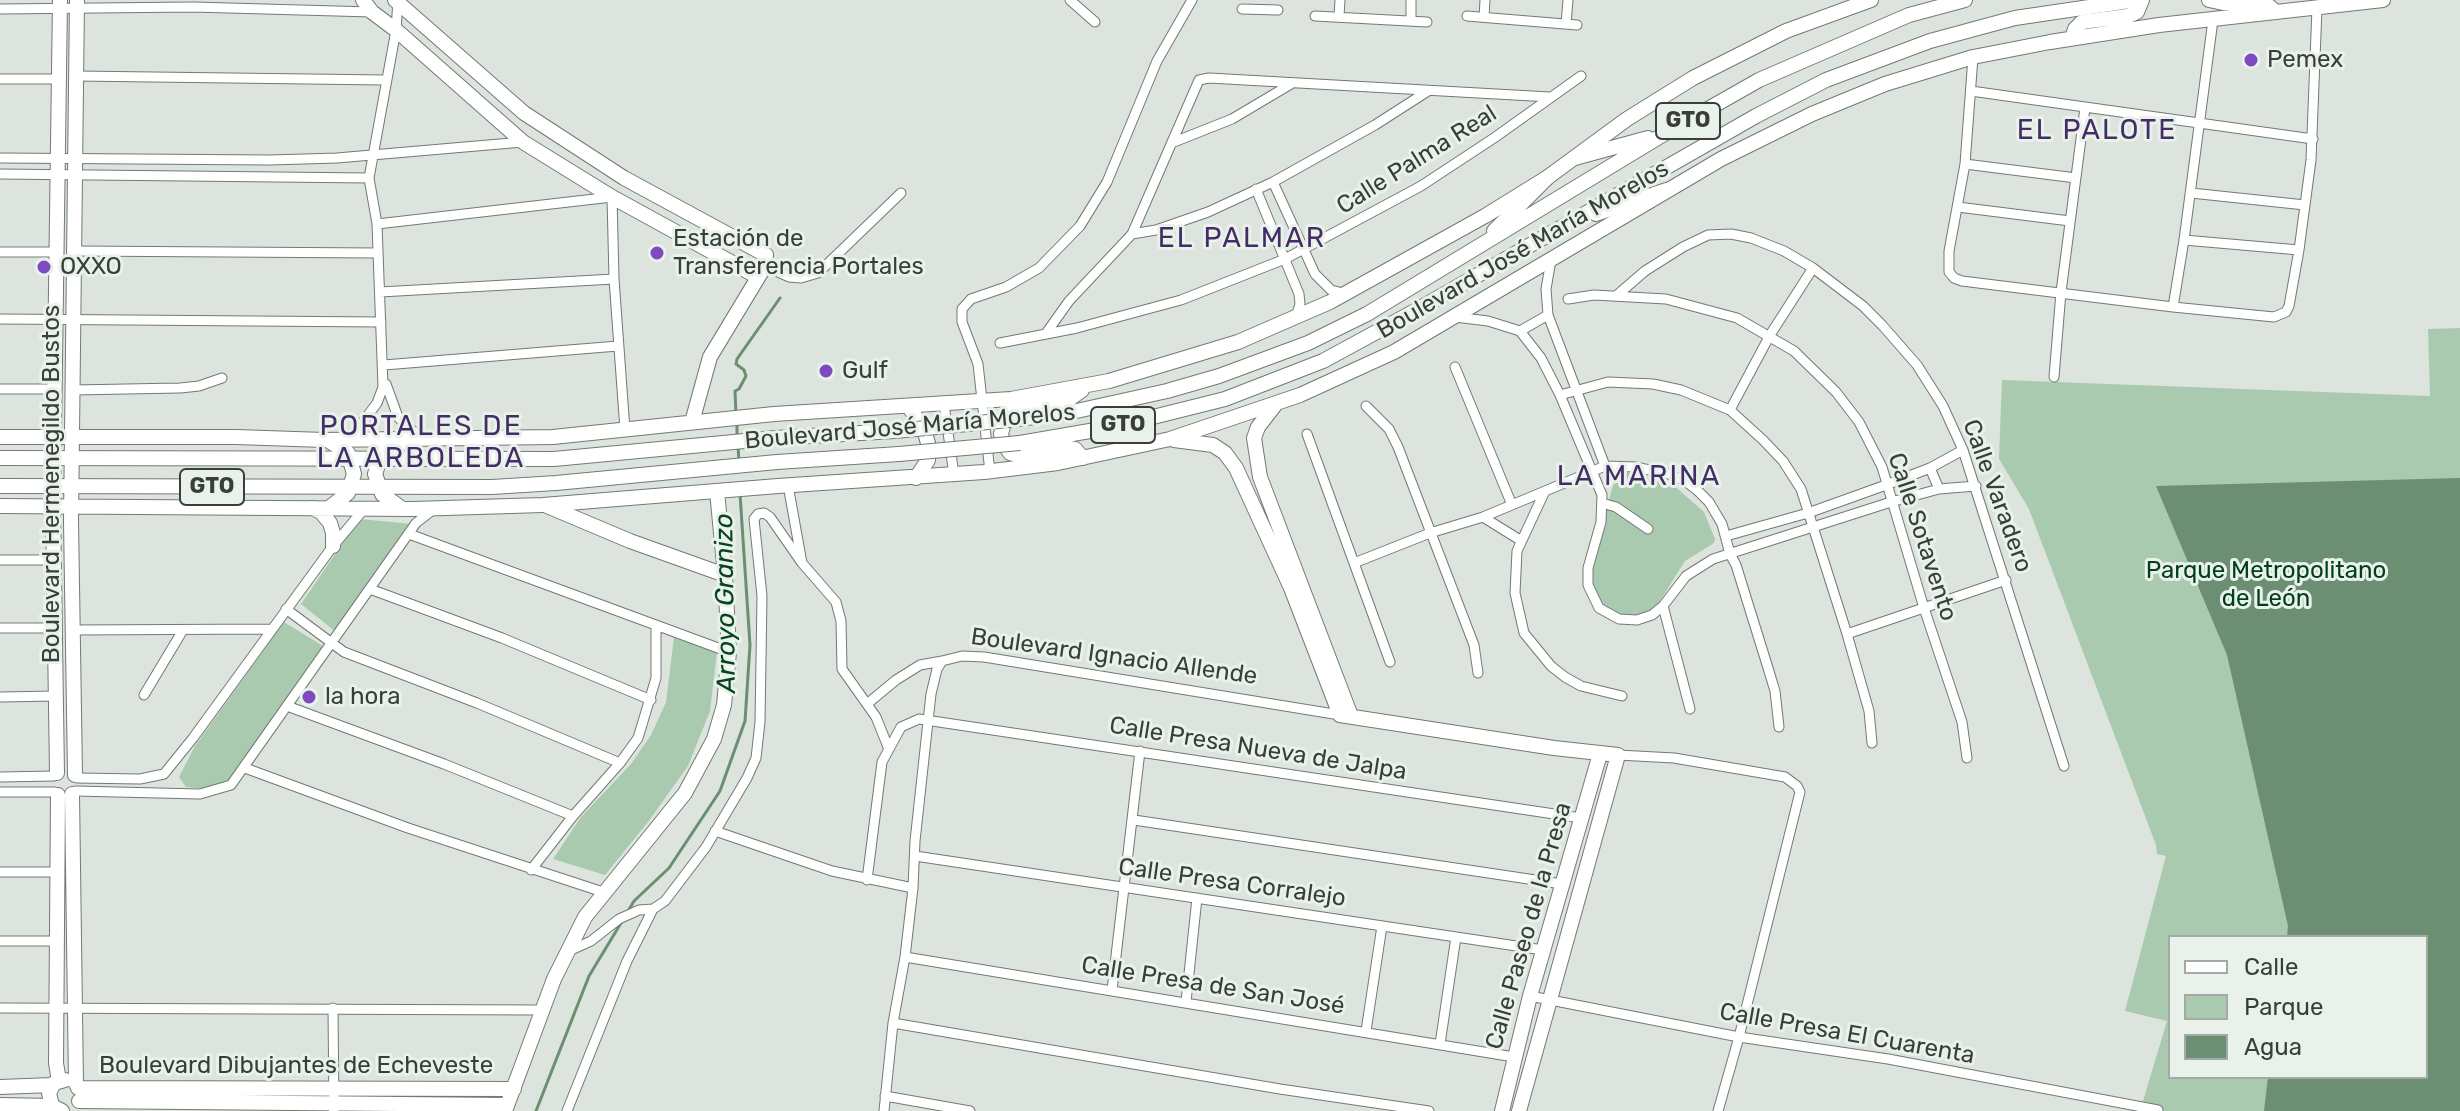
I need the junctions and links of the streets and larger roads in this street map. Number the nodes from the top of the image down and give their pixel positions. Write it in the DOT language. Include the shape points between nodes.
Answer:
graph roads {
  1 [pos="1070,0"];
  2 [pos="1192,0"];
  3 [pos="1340,0"];
  4 [pos="1411,0"];
  5 [pos="1485,0"];
  6 [pos="1568,0"];
  7 [pos="1871,0"];
  8 [pos="1932,0"];
  9 [pos="1965,0"];
  10 [pos="2139,0"];
  11 [pos="2209,0"];
  12 [pos="2383,0"];
  13 [pos="397,1"];
  14 [pos="60,4"];
  15 [pos="77,4"];
  16 [pos="1266,5"];
  17 [pos="368,6"];
  18 [pos="2317,8"];
  19 [pos="0,9"];
  20 [pos="1242,9"];
  21 [pos="1278,10"];
  22 [pos="2276,12"];
  23 [pos="1315,16"];
  24 [pos="1339,16"];
  25 [pos="1467,16"];
  26 [pos="1484,17"];
  27 [pos="2213,20"];
  28 [pos="1411,21"];
  29 [pos="1095,22"];
  30 [pos="1427,22"];
  31 [pos="396,30"];
  32 [pos="2072,38"];
  33 [pos="1852,39"];
  34 [pos="1973,57"];
  35 [pos="76,76"];
  36 [pos="1581,76"];
  37 [pos="0,79"];
  38 [pos="59,79"];
  39 [pos="385,80"];
  40 [pos="1291,84"];
  41 [pos="1428,91"];
  42 [pos="1971,91"];
  43 [pos="1550,97"];
  44 [pos="2085,108"];
  45 [pos="2199,123"];
  46 [pos="1664,134"];
  47 [pos="2313,139"];
  48 [pos="523,142"];
  49 [pos="1174,142"];
  50 [pos="372,157"];
  51 [pos="0,158"];
  52 [pos="76,158"];
  53 [pos="1575,158"];
  54 [pos="270,160"];
  55 [pos="1965,164"];
  56 [pos="58,166"];
  57 [pos="0,174"];
  58 [pos="76,174"];
  59 [pos="1548,177"];
  60 [pos="270,178"];
  61 [pos="369,178"];
  62 [pos="624,178"];
  63 [pos="2076,178"];
  64 [pos="1273,182"];
  65 [pos="1256,189"];
  66 [pos="1666,190"];
  67 [pos="901,193"];
  68 [pos="2191,193"];
  69 [pos="612,197"];
  70 [pos="2305,205"];
  71 [pos="1958,207"];
  72 [pos="2070,221"];
  73 [pos="377,224"];
  74 [pos="1566,224"];
  75 [pos="1132,234"];
  76 [pos="2184,240"];
  77 [pos="1477,248"];
  78 [pos="1304,250"];
  79 [pos="2299,250"];
  80 [pos="75,251"];
  81 [pos="0,252"];
  82 [pos="57,252"];
  83 [pos="378,253"];
  84 [pos="1285,259"];
  85 [pos="1551,259"];
  86 [pos="1813,268"];
  87 [pos="762,272"];
  88 [pos="614,279"];
  89 [pos="380,292"];
  90 [pos="2061,292"];
  91 [pos="1348,294"];
  92 [pos="1616,296"];
  93 [pos="1568,299"];
  94 [pos="2173,307"];
  95 [pos="1548,315"];
  96 [pos="1455,317"];
  97 [pos="1296,318"];
  98 [pos="0,319"];
  99 [pos="57,319"];
  100 [pos="74,320"];
  101 [pos="381,322"];
  102 [pos="1520,331"];
  103 [pos="1047,332"];
  104 [pos="1770,335"];
  105 [pos="1000,343"];
  106 [pos="618,346"];
  107 [pos="384,365"];
  108 [pos="1455,367"];
  109 [pos="384,377"];
  110 [pos="2054,377"];
  111 [pos="222,378"];
  112 [pos="1085,387"];
  113 [pos="0,389"];
  114 [pos="55,389"];
  115 [pos="73,390"];
  116 [pos="1576,390"];
  117 [pos="1560,395"];
  118 [pos="983,402"];
  119 [pos="944,404"];
  120 [pos="1277,404"];
  121 [pos="1366,406"];
  122 [pos="909,407"];
  123 [pos="1730,410"];
  124 [pos="692,422"];
  125 [pos="625,430"];
  126 [pos="1307,434"];
  127 [pos="0,437"];
  128 [pos="54,437"];
  129 [pos="73,437"];
  130 [pos="350,439"];
  131 [pos="415,439"];
  132 [pos="445,439"];
  133 [pos="1170,439"];
  134 [pos="324,440"];
  135 [pos="1963,450"];
  136 [pos="0,458"];
  137 [pos="72,458"];
  138 [pos="1083,458"];
  139 [pos="53,459"];
  140 [pos="351,460"];
  141 [pos="378,460"];
  142 [pos="1605,466"];
  143 [pos="1930,468"];
  144 [pos="990,472"];
  145 [pos="1591,473"];
  146 [pos="954,475"];
  147 [pos="916,478"];
  148 [pos="783,485"];
  149 [pos="1886,485"];
  150 [pos="0,486"];
  151 [pos="53,486"];
  152 [pos="72,486"];
  153 [pos="1976,486"];
  154 [pos="351,488"];
  155 [pos="378,488"];
  156 [pos="1939,489"];
  157 [pos="724,490"];
  158 [pos="1544,493"];
  159 [pos="1891,502"];
  160 [pos="1602,503"];
  161 [pos="543,505"];
  162 [pos="1512,505"];
  163 [pos="0,506"];
  164 [pos="53,506"];
  165 [pos="72,506"];
  166 [pos="319,508"];
  167 [pos="364,508"];
  168 [pos="413,509"];
  169 [pos="434,509"];
  170 [pos="1808,513"];
  171 [pos="1483,517"];
  172 [pos="1812,528"];
  173 [pos="1648,529"];
  174 [pos="1430,533"];
  175 [pos="409,534"];
  176 [pos="1726,536"];
  177 [pos="1520,540"];
  178 [pos="333,546"];
  179 [pos="1730,554"];
  180 [pos="0,560"];
  181 [pos="54,560"];
  182 [pos="802,563"];
  183 [pos="1354,563"];
  184 [pos="725,575"];
  185 [pos="2006,580"];
  186 [pos="370,589"];
  187 [pos="1663,606"];
  188 [pos="1924,608"];
  189 [pos="286,609"];
  190 [pos="656,626"];
  191 [pos="0,628"];
  192 [pos="55,628"];
  193 [pos="271,629"];
  194 [pos="73,630"];
  195 [pos="183,630"];
  196 [pos="1847,634"];
  197 [pos="331,642"];
  198 [pos="729,652"];
  199 [pos="942,661"];
  200 [pos="1390,662"];
  201 [pos="1478,673"];
  202 [pos="144,695"];
  203 [pos="55,696"];
  204 [pos="1622,696"];
  205 [pos="0,697"];
  206 [pos="651,700"];
  207 [pos="867,704"];
  208 [pos="287,706"];
  209 [pos="1690,709"];
  210 [pos="1346,716"];
  211 [pos="929,719"];
  212 [pos="1779,727"];
  213 [pos="1872,743"];
  214 [pos="888,747"];
  215 [pos="1140,751"];
  216 [pos="1600,754"];
  217 [pos="1618,755"];
  218 [pos="1967,758"];
  219 [pos="620,763"];
  220 [pos="2064,766"];
  221 [pos="245,768"];
  222 [pos="56,774"];
  223 [pos="164,774"];
  224 [pos="0,777"];
  225 [pos="69,788"];
  226 [pos="0,792"];
  227 [pos="168,794"];
  228 [pos="573,816"];
  229 [pos="1581,818"];
  230 [pos="1134,820"];
  231 [pos="715,831"];
  232 [pos="915,856"];
  233 [pos="531,870"];
  234 [pos="0,872"];
  235 [pos="58,872"];
  236 [pos="867,880"];
  237 [pos="1562,884"];
  238 [pos="913,888"];
  239 [pos="1125,888"];
  240 [pos="603,892"];
  241 [pos="1197,898"];
  242 [pos="653,909"];
  243 [pos="1382,926"];
  244 [pos="1456,937"];
  245 [pos="0,941"];
  246 [pos="58,941"];
  247 [pos="1543,950"];
  248 [pos="566,952"];
  249 [pos="905,957"];
  250 [pos="1112,990"];
  251 [pos="1530,996"];
  252 [pos="1550,1001"];
  253 [pos="1186,1002"];
  254 [pos="0,1008"];
  255 [pos="57,1008"];
  256 [pos="74,1008"];
  257 [pos="333,1008"];
  258 [pos="542,1010"];
  259 [pos="893,1023"];
  260 [pos="1366,1031"];
  261 [pos="1739,1037"];
  262 [pos="1440,1044"];
  263 [pos="1514,1057"];
  264 [pos="56,1083"];
  265 [pos="0,1087"];
  266 [pos="335,1088"];
  267 [pos="514,1089"];
  268 [pos="885,1096"];
  269 [pos="68,1104"];
  270 [pos="0,1105"];
  271 [pos="334,1108"];
  272 [pos="506,1108"];
  273 [pos="2158,1110"];
  274 [pos="567,1111"];
  275 [pos="884,1111"];
  276 [pos="970,1111"];
  277 [pos="1429,1111"];
  278 [pos="1502,1111"];
  279 [pos="1519,1111"];
  280 [pos="1718,1111"];
  1 -- 29 [label="street"];
  2 -- 118 [label="street" via="1157,61 1107,182 1080,226 1039,268 964,305 962,322 976,357"];
  3 -- 24 [label="street"];
  4 -- 28 [label="street"];
  5 -- 26 [label="street"];
  6 -- 26 [label="street" via="1572,24"];
  7 -- 53 [label="street, Boulevard José María Morelos" via="1786,31 1727,60 1627,119"];
  8 -- 33 [label="street"];
  9 -- 33 [label="street, Boulevard José María Morelos / GTO" via="1909,15"];
  10 -- 32 [label="street" via="2137,12 2082,22"];
  10 -- 74 [label="street, Boulevard José María Morelos / GTO" via="2001,22 1930,41 1826,80"];
  11 -- 22 [label="street" via="2264,2"];
  12 -- 18 [label="street, Boulevard José María Morelos"];
  13 -- 31 [label="street"];
  13 -- 62 [label="street" via="524,113"];
  14 -- 15 [label="street"];
  14 -- 19 [label="street"];
  14 -- 38 [label="street, Boulevard Hermenegildo Bustos"];
  15 -- 17 [label="street"];
  15 -- 35 [label="street, Boulevard Hermenegildo Bustos"];
  16 -- 20 [label="street"];
  16 -- 21 [label="street"];
  17 -- 31 [label="street"];
  18 -- 22 [label="street, Boulevard José María Morelos"];
  18 -- 47 [label="street"];
  22 -- 27 [label="street, Boulevard José María Morelos"];
  23 -- 24 [label="street"];
  24 -- 28 [label="street"];
  25 -- 26 [label="street"];
  27 -- 32 [label="street, Boulevard José María Morelos"];
  27 -- 45 [label="street"];
  28 -- 30 [label="street"];
  31 -- 39 [label="street"];
  31 -- 48 [label="street"];
  32 -- 34 [label="street, Boulevard José María Morelos"];
  33 -- 46 [label="street, Boulevard José María Morelos / GTO" via="1759,80"];
  34 -- 42 [label="street"];
  34 -- 66 [label="street, Boulevard José María Morelos" via="1812,114"];
  35 -- 39 [label="street"];
  35 -- 52 [label="street, Boulevard Hermenegildo Bustos"];
  36 -- 43 [label="street"];
  37 -- 38 [label="street"];
  38 -- 56 [label="street, Boulevard Hermenegildo Bustos"];
  39 -- 50 [label="street"];
  40 -- 41 [label="street, Calle Palma Real"];
  40 -- 49 [label="street" via="1232,119"];
  40 -- 49 [label="street, Calle Palma Real" via="1199,80"];
  41 -- 43 [label="street, Calle Palma Real"];
  41 -- 64 [label="street"];
  42 -- 44 [label="street"];
  42 -- 55 [label="street"];
  43 -- 78 [label="street, Calle Palma Real" via="1421,186"];
  44 -- 45 [label="street"];
  44 -- 63 [label="street"];
  45 -- 47 [label="street"];
  45 -- 68 [label="street"];
  46 -- 53 [label="street"];
  46 -- 77 [label="street, Boulevard José María Morelos / GTO"];
  47 -- 70 [label="street"];
  48 -- 50 [label="street"];
  48 -- 69 [label="street"];
  49 -- 75 [label="street, Calle Palma Real"];
  50 -- 54 [label="street"];
  50 -- 61 [label="street"];
  51 -- 56 [label="street"];
  52 -- 54 [label="street"];
  52 -- 56 [label="street"];
  52 -- 58 [label="street, Boulevard Hermenegildo Bustos"];
  53 -- 59 [label="street, Boulevard José María Morelos"];
  54 -- 60 [label="street"];
  55 -- 63 [label="street"];
  55 -- 71 [label="street"];
  56 -- 57 [label="street"];
  56 -- 58 [label="street"];
  56 -- 82 [label="street, Boulevard Hermenegildo Bustos"];
  58 -- 60 [label="street"];
  58 -- 80 [label="street, Boulevard Hermenegildo Bustos"];
  59 -- 77 [label="street"];
  59 -- 91 [label="street, Boulevard José María Morelos"];
  60 -- 61 [label="street"];
  61 -- 73 [label="street"];
  62 -- 69 [label="street"];
  62 -- 87 [label="street" via="766,255"];
  63 -- 72 [label="street"];
  64 -- 65 [label="street"];
  64 -- 78 [label="street"];
  65 -- 75 [label="street" via="1196,216"];
  65 -- 84 [label="street"];
  66 -- 74 [label="street"];
  66 -- 85 [label="street, Boulevard José María Morelos"];
  67 -- 87 [label="street" via="818,273 801,278"];
  68 -- 70 [label="street"];
  68 -- 76 [label="street"];
  69 -- 73 [label="street"];
  69 -- 87 [label="street"];
  69 -- 88 [label="street"];
  70 -- 79 [label="street"];
  71 -- 72 [label="street"];
  71 -- 90 [label="street" via="1948,265 1954,278"];
  72 -- 90 [label="street"];
  73 -- 83 [label="street"];
  74 -- 155 [label="street, Boulevard José María Morelos / GTO, bridge" via="1323,361 1225,399 1113,427 1033,441 526,485"];
  75 -- 103 [label="street, Calle Palma Real"];
  76 -- 79 [label="street"];
  76 -- 94 [label="street"];
  77 -- 141 [label="street, Boulevard José María Morelos / GTO, bridge" via="1308,343 1219,376 1072,412 957,427 554,459"];
  78 -- 84 [label="street, Calle Palma Real"];
  78 -- 91 [label="street" via="1321,283"];
  79 -- 94 [label="street" via="2286,312 2274,317"];
  80 -- 83 [label="street"];
  80 -- 100 [label="street, Boulevard Hermenegildo Bustos"];
  81 -- 82 [label="street"];
  82 -- 99 [label="street, Boulevard Hermenegildo Bustos"];
  83 -- 89 [label="street"];
  84 -- 97 [label="street" via="1300,299"];
  84 -- 103 [label="street, Calle Palma Real" via="1181,300"];
  85 -- 95 [label="street"];
  85 -- 96 [label="street, Boulevard José María Morelos"];
  86 -- 92 [label="street, Calle Varadero" via="1751,238 1718,233 1683,247"];
  86 -- 104 [label="street"];
  86 -- 135 [label="street, Calle Varadero" via="1863,306 1899,343 1943,406"];
  87 -- 124 [label="street" via="710,357"];
  88 -- 89 [label="street"];
  88 -- 106 [label="street"];
  89 -- 101 [label="street"];
  90 -- 94 [label="street"];
  90 -- 110 [label="street"];
  91 -- 97 [label="street, Boulevard José María Morelos"];
  92 -- 93 [label="street, Calle Sotavento"];
  92 -- 104 [label="street, Calle Sotavento" via="1666,299 1706,309"];
  95 -- 102 [label="street"];
  95 -- 116 [label="street"];
  96 -- 102 [label="street"];
  96 -- 120 [label="street, Boulevard José María Morelos" via="1350,374"];
  97 -- 112 [label="street, Boulevard José María Morelos" via="1238,342"];
  98 -- 99 [label="street"];
  99 -- 100 [label="street"];
  99 -- 114 [label="street, Boulevard Hermenegildo Bustos"];
  100 -- 101 [label="street"];
  100 -- 115 [label="street, Boulevard Hermenegildo Bustos"];
  101 -- 107 [label="street"];
  102 -- 117 [label="street"];
  103 -- 105 [label="street"];
  104 -- 123 [label="street"];
  104 -- 149 [label="street, Calle Sotavento" via="1836,392 1859,422"];
  106 -- 107 [label="street"];
  106 -- 125 [label="street"];
  107 -- 109 [label="street"];
  108 -- 162 [label="street"];
  109 -- 130 [label="street" via="377,403"];
  109 -- 132 [label="street" via="402,423 421,436"];
  111 -- 115 [label="street" via="180,388"];
  112 -- 118 [label="street, Boulevard José María Morelos"];
  112 -- 138 [label="street" via="1064,403 1012,410 1001,434 1010,453 1020,456 1069,448"];
  113 -- 114 [label="street"];
  114 -- 128 [label="street, Boulevard Hermenegildo Bustos"];
  115 -- 129 [label="street, Boulevard Hermenegildo Bustos"];
  116 -- 117 [label="street"];
  116 -- 123 [label="street" via="1608,382 1653,384"];
  116 -- 142 [label="street"];
  117 -- 145 [label="street"];
  118 -- 119 [label="street, Boulevard José María Morelos"];
  118 -- 144 [label="street"];
  119 -- 122 [label="street, Boulevard José María Morelos"];
  119 -- 146 [label="street"];
  120 -- 133 [label="street, Boulevard José María Morelos"];
  120 -- 210 [label="street" via="1254,438 1260,477"];
  121 -- 174 [label="street" via="1389,429"];
  122 -- 124 [label="street, Boulevard José María Morelos"];
  122 -- 147 [label="street" via="929,447 928,460"];
  123 -- 170 [label="street" via="1783,461 1801,489"];
  124 -- 125 [label="street, Boulevard José María Morelos"];
  125 -- 132 [label="street, Boulevard José María Morelos"];
  126 -- 183 [label="street"];
  127 -- 128 [label="street, Boulevard José María Morelos"];
  128 -- 129 [label="street, Boulevard José María Morelos"];
  128 -- 139 [label="street, Boulevard Hermenegildo Bustos"];
  129 -- 134 [label="street, Boulevard José María Morelos"];
  129 -- 137 [label="street, Boulevard Hermenegildo Bustos"];
  130 -- 131 [label="street, Boulevard José María Morelos"];
  130 -- 134 [label="street, Boulevard José María Morelos"];
  131 -- 132 [label="street, Boulevard José María Morelos"];
  131 -- 141 [label="street" via="387,449"];
  133 -- 138 [label="street"];
  133 -- 210 [label="street" via="1213,445 1236,468"];
  134 -- 140 [label="street" via="338,445"];
  135 -- 143 [label="street"];
  135 -- 153 [label="street, Calle Varadero"];
  136 -- 139 [label="street, GTO"];
  137 -- 139 [label="street, GTO"];
  137 -- 140 [label="street, Boulevard José María Morelos / GTO"];
  137 -- 152 [label="street, Boulevard Hermenegildo Bustos"];
  138 -- 144 [label="street"];
  139 -- 151 [label="street, Boulevard Hermenegildo Bustos"];
  140 -- 141 [label="street, Boulevard José María Morelos / GTO"];
  140 -- 154 [label="street"];
  141 -- 155 [label="street"];
  142 -- 145 [label="street"];
  142 -- 176 [label="street" via="1652,469 1685,481 1709,502"];
  143 -- 149 [label="street"];
  143 -- 156 [label="street"];
  144 -- 146 [label="street"];
  145 -- 158 [label="street"];
  145 -- 160 [label="street"];
  146 -- 147 [label="street"];
  147 -- 148 [label="street"];
  148 -- 157 [label="street"];
  148 -- 182 [label="street"];
  149 -- 159 [label="street, Calle Sotavento"];
  149 -- 170 [label="street"];
  150 -- 151 [label="street, GTO"];
  151 -- 152 [label="street, GTO"];
  151 -- 164 [label="street, Boulevard Hermenegildo Bustos"];
  152 -- 154 [label="street, Boulevard José María Morelos / GTO"];
  152 -- 165 [label="street, Boulevard Hermenegildo Bustos"];
  153 -- 156 [label="street"];
  153 -- 185 [label="street, Calle Varadero"];
  154 -- 155 [label="street, Boulevard José María Morelos / GTO"];
  154 -- 166 [label="street" via="338,503"];
  155 -- 167 [label="street"];
  155 -- 168 [label="street" via="392,504"];
  156 -- 159 [label="street"];
  157 -- 161 [label="street"];
  157 -- 184 [label="street"];
  158 -- 162 [label="street"];
  158 -- 177 [label="street"];
  159 -- 172 [label="street"];
  159 -- 188 [label="street, Calle Sotavento"];
  160 -- 173 [label="street"];
  160 -- 187 [label="street" via="1588,577 1594,602 1607,615 1628,621"];
  161 -- 169 [label="street"];
  161 -- 184 [label="street"];
  162 -- 171 [label="street"];
  163 -- 164 [label="street"];
  164 -- 165 [label="street"];
  164 -- 181 [label="street, Boulevard Hermenegildo Bustos"];
  165 -- 166 [label="street"];
  165 -- 194 [label="street, Boulevard Hermenegildo Bustos"];
  166 -- 167 [label="street"];
  166 -- 178 [label="street" via="330,523"];
  167 -- 168 [label="street"];
  167 -- 178 [label="street"];
  168 -- 169 [label="street"];
  169 -- 175 [label="street"];
  170 -- 172 [label="street"];
  170 -- 176 [label="street"];
  171 -- 174 [label="street"];
  171 -- 177 [label="street"];
  172 -- 179 [label="street"];
  172 -- 196 [label="street"];
  174 -- 183 [label="street"];
  174 -- 201 [label="street" via="1474,645"];
  175 -- 186 [label="street"];
  175 -- 190 [label="street"];
  176 -- 179 [label="street"];
  177 -- 204 [label="street" via="1515,593 1524,633 1565,677"];
  178 -- 189 [label="street"];
  179 -- 187 [label="street" via="1698,566"];
  179 -- 212 [label="street" via="1775,691"];
  180 -- 181 [label="street"];
  181 -- 192 [label="street, Boulevard Hermenegildo Bustos"];
  182 -- 207 [label="street" via="836,602 842,669"];
  182 -- 231 [label="street" via="770,517 758,514 754,519 762,596 756,758"];
  183 -- 200 [label="street"];
  184 -- 198 [label="street"];
  185 -- 188 [label="street"];
  185 -- 220 [label="street, Calle Varadero"];
  186 -- 197 [label="street"];
  186 -- 206 [label="street"];
  187 -- 209 [label="street"];
  188 -- 196 [label="street"];
  188 -- 218 [label="street, Calle Sotavento" via="1962,722"];
  189 -- 193 [label="street"];
  189 -- 197 [label="street"];
  190 -- 198 [label="street"];
  190 -- 206 [label="street"];
  191 -- 192 [label="street"];
  192 -- 203 [label="street, Boulevard Hermenegildo Bustos"];
  193 -- 195 [label="street"];
  193 -- 223 [label="street"];
  194 -- 195 [label="street"];
  194 -- 225 [label="street, Boulevard Hermenegildo Bustos"];
  195 -- 202 [label="street"];
  196 -- 213 [label="street" via="1869,711"];
  197 -- 208 [label="street"];
  197 -- 219 [label="street" via="344,652"];
  198 -- 240 [label="street" via="724,705 703,762 664,822"];
  199 -- 207 [label="street" via="920,665"];
  199 -- 210 [label="street, Boulevard Ignacio Allende" via="984,657"];
  199 -- 211 [label="street, Boulevard Ignacio Allende"];
  203 -- 205 [label="street"];
  203 -- 222 [label="street, Boulevard Hermenegildo Bustos"];
  206 -- 219 [label="street" via="638,738"];
  207 -- 214 [label="street"];
  208 -- 221 [label="street"];
  208 -- 228 [label="street"];
  210 -- 216 [label="street, Boulevard Ignacio Allende"];
  211 -- 214 [label="street" via="906,723"];
  211 -- 215 [label="street, Calle Presa Nueva de Jalpa"];
  211 -- 232 [label="street, Boulevard Ignacio Allende"];
  214 -- 236 [label="street"];
  215 -- 229 [label="street, Calle Presa Nueva de Jalpa"];
  215 -- 230 [label="street"];
  216 -- 217 [label="street, Boulevard Ignacio Allende"];
  216 -- 229 [label="street, Calle Paseo de la Presa"];
  217 -- 252 [label="street, Calle Paseo de la Presa"];
  217 -- 261 [label="street, Boulevard Ignacio Allende" via="1674,758 1785,777 1800,792"];
  219 -- 228 [label="street"];
  221 -- 227 [label="street" via="225,788"];
  221 -- 233 [label="street"];
  222 -- 224 [label="street"];
  222 -- 225 [label="street, Boulevard Hermenegildo Bustos" via="51,784"];
  222 -- 225 [label="street" via="67,770"];
  223 -- 225 [label="street"];
  223 -- 227 [label="street"];
  225 -- 226 [label="street"];
  225 -- 227 [label="street"];
  225 -- 235 [label="street, Boulevard Hermenegildo Bustos"];
  225 -- 256 [label="street, Boulevard Hermenegildo Bustos"];
  228 -- 233 [label="street"];
  229 -- 237 [label="street, Calle Paseo de la Presa"];
  230 -- 237 [label="street"];
  230 -- 239 [label="street"];
  231 -- 236 [label="street"];
  231 -- 242 [label="street" via="665,901"];
  232 -- 238 [label="street, Boulevard Ignacio Allende"];
  232 -- 239 [label="street, Calle Presa Corralejo"];
  233 -- 240 [label="street"];
  234 -- 235 [label="street"];
  235 -- 246 [label="street, Boulevard Hermenegildo Bustos"];
  236 -- 238 [label="street"];
  237 -- 247 [label="street, Calle Paseo de la Presa"];
  238 -- 249 [label="street, Boulevard Ignacio Allende"];
  239 -- 241 [label="street, Calle Presa Corralejo"];
  239 -- 250 [label="street"];
  240 -- 248 [label="street"];
  241 -- 243 [label="street, Calle Presa Corralejo"];
  241 -- 253 [label="street"];
  242 -- 248 [label="street" via="619,919"];
  242 -- 274 [label="street"];
  243 -- 244 [label="street, Calle Presa Corralejo"];
  243 -- 260 [label="street"];
  244 -- 247 [label="street, Calle Presa Corralejo"];
  244 -- 262 [label="street"];
  245 -- 246 [label="street"];
  246 -- 255 [label="street, Boulevard Hermenegildo Bustos"];
  247 -- 251 [label="street, Calle Paseo de la Presa"];
  248 -- 258 [label="street"];
  249 -- 250 [label="street, Calle Presa de San José"];
  249 -- 259 [label="street, Boulevard Ignacio Allende"];
  250 -- 253 [label="street, Calle Presa de San José"];
  251 -- 252 [label="street, Calle Presa El Cuarenta"];
  251 -- 263 [label="street, Calle Paseo de la Presa"];
  252 -- 261 [label="street, Calle Presa El Cuarenta"];
  252 -- 279 [label="street, Calle Paseo de la Presa"];
  253 -- 260 [label="street, Calle Presa de San José"];
  254 -- 255 [label="street"];
  255 -- 256 [label="street"];
  255 -- 264 [label="street, Boulevard Hermenegildo Bustos"];
  256 -- 257 [label="street"];
  256 -- 269 [label="street, Boulevard Hermenegildo Bustos"];
  257 -- 258 [label="street"];
  257 -- 266 [label="street"];
  258 -- 267 [label="street"];
  259 -- 268 [label="street, Boulevard Ignacio Allende"];
  259 -- 277 [label="street"];
  260 -- 262 [label="street, Calle Presa de San José"];
  261 -- 273 [label="street, Calle Presa El Cuarenta"];
  261 -- 280 [label="street"];
  262 -- 263 [label="street, Calle Presa de San José"];
  263 -- 278 [label="street, Calle Paseo de la Presa"];
  264 -- 265 [label="street"];
  264 -- 269 [label="street, Boulevard Hermenegildo Bustos" via="49,1093"];
  264 -- 269 [label="street" via="68,1080"];
  266 -- 267 [label="street, Boulevard Dibujantes de Echeveste"];
  266 -- 269 [label="street, Boulevard Dibujantes de Echeveste"];
  266 -- 271 [label="street"];
  267 -- 272 [label="street"];
  268 -- 275 [label="street, Boulevard Ignacio Allende"];
  268 -- 276 [label="street"];
  269 -- 270 [label="street, Boulevard Dibujantes de Echeveste"];
  269 -- 271 [label="street, Boulevard Dibujantes de Echeveste"];
  271 -- 272 [label="street, Boulevard Dibujantes de Echeveste"];
}
